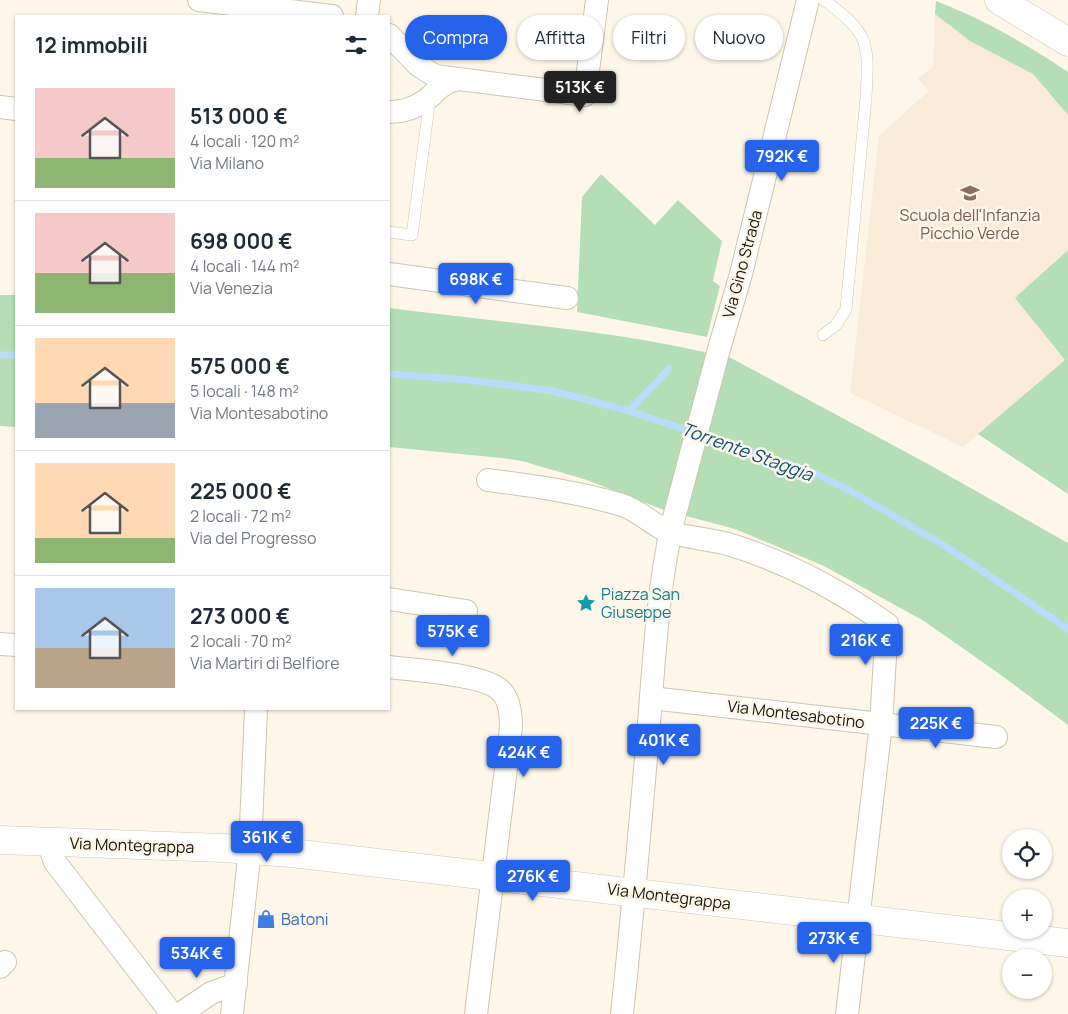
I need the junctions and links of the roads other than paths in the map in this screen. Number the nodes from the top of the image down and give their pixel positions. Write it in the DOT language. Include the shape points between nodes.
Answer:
graph roads {
  1 [pos="198,0"];
  2 [pos="370,0"];
  3 [pos="597,0"];
  4 [pos="808,0"];
  5 [pos="824,0"];
  6 [pos="999,0"];
  7 [pos="324,15"];
  8 [pos="367,15"];
  9 [pos="390,36"];
  10 [pos="1068,42"];
  11 [pos="455,80"];
  12 [pos="430,97"];
  13 [pos="0,107"];
  14 [pos="15,109"];
  15 [pos="390,112"];
  16 [pos="390,232"];
  17 [pos="390,274"];
  18 [pos="567,298"];
  19 [pos="822,335"];
  20 [pos="488,480"];
  21 [pos="673,523"];
  22 [pos="390,599"];
  23 [pos="466,610"];
  24 [pos="0,644"];
  25 [pos="15,645"];
  26 [pos="390,667"];
  27 [pos="651,698"];
  28 [pos="256,710"];
  29 [pos="881,724"];
  30 [pos="996,737"];
  31 [pos="48,842"];
  32 [pos="4,845"];
  33 [pos="250,849"];
  34 [pos="493,877"];
  35 [pos="635,892"];
  36 [pos="858,918"];
  37 [pos="1068,943"];
  38 [pos="236,984"];
  39 [pos="172,1014"];
  40 [pos="180,1014"];
  41 [pos="232,1014"];
  42 [pos="476,1014"];
  43 [pos="622,1014"];
  44 [pos="847,1014"];
  1 -- 7 [label="street"];
  2 -- 8 [label="street"];
  3 -- 11 [label="street" via="585,95"];
  4 -- 21 [label="street, Via Gino Strada" via="746,255"];
  5 -- 19 [label="lane" via="859,30 867,49 868,68 846,309 840,320"];
  6 -- 10 [label="main road"];
  9 -- 11 [label="street" via="423,69 435,76"];
  11 -- 12 [label="street" via="444,84"];
  12 -- 15 [label="street" via="414,108"];
  12 -- 16 [label="lane" via="412,235"];
  13 -- 14 [label="street"];
  17 -- 18 [label="street"];
  20 -- 21 [label="street" via="560,491 624,506"];
  21 -- 27 [label="street, Via Gino Strada" via="658,610"];
  21 -- 29 [label="street" via="780,565 849,599 887,624"];
  22 -- 23 [label="street"];
  24 -- 25 [label="street"];
  26 -- 34 [label="street" via="485,682 501,690 509,705 512,728"];
  27 -- 29 [label="street, Via Montesabotino"];
  27 -- 35 [label="street, Via Gino Strada"];
  28 -- 33 [label="street"];
  29 -- 30 [label="street, Via Montesabotino"];
  29 -- 36 [label="street"];
  31 -- 32 [label="main road, Via Montegrappa"];
  31 -- 33 [label="main road, Via Montegrappa"];
  31 -- 39 [label="street" via="55,862"];
  33 -- 34 [label="main road, Via Montegrappa"];
  33 -- 38 [label="street"];
  34 -- 35 [label="main road, Via Montegrappa"];
  34 -- 42 [label="street"];
  35 -- 36 [label="main road, Via Montegrappa"];
  35 -- 43 [label="street, Via Gino Strada"];
  36 -- 37 [label="main road, Via Montegrappa"];
  36 -- 44 [label="street"];
  38 -- 40 [label="street" via="211,993"];
  38 -- 41 [label="street"];
}
